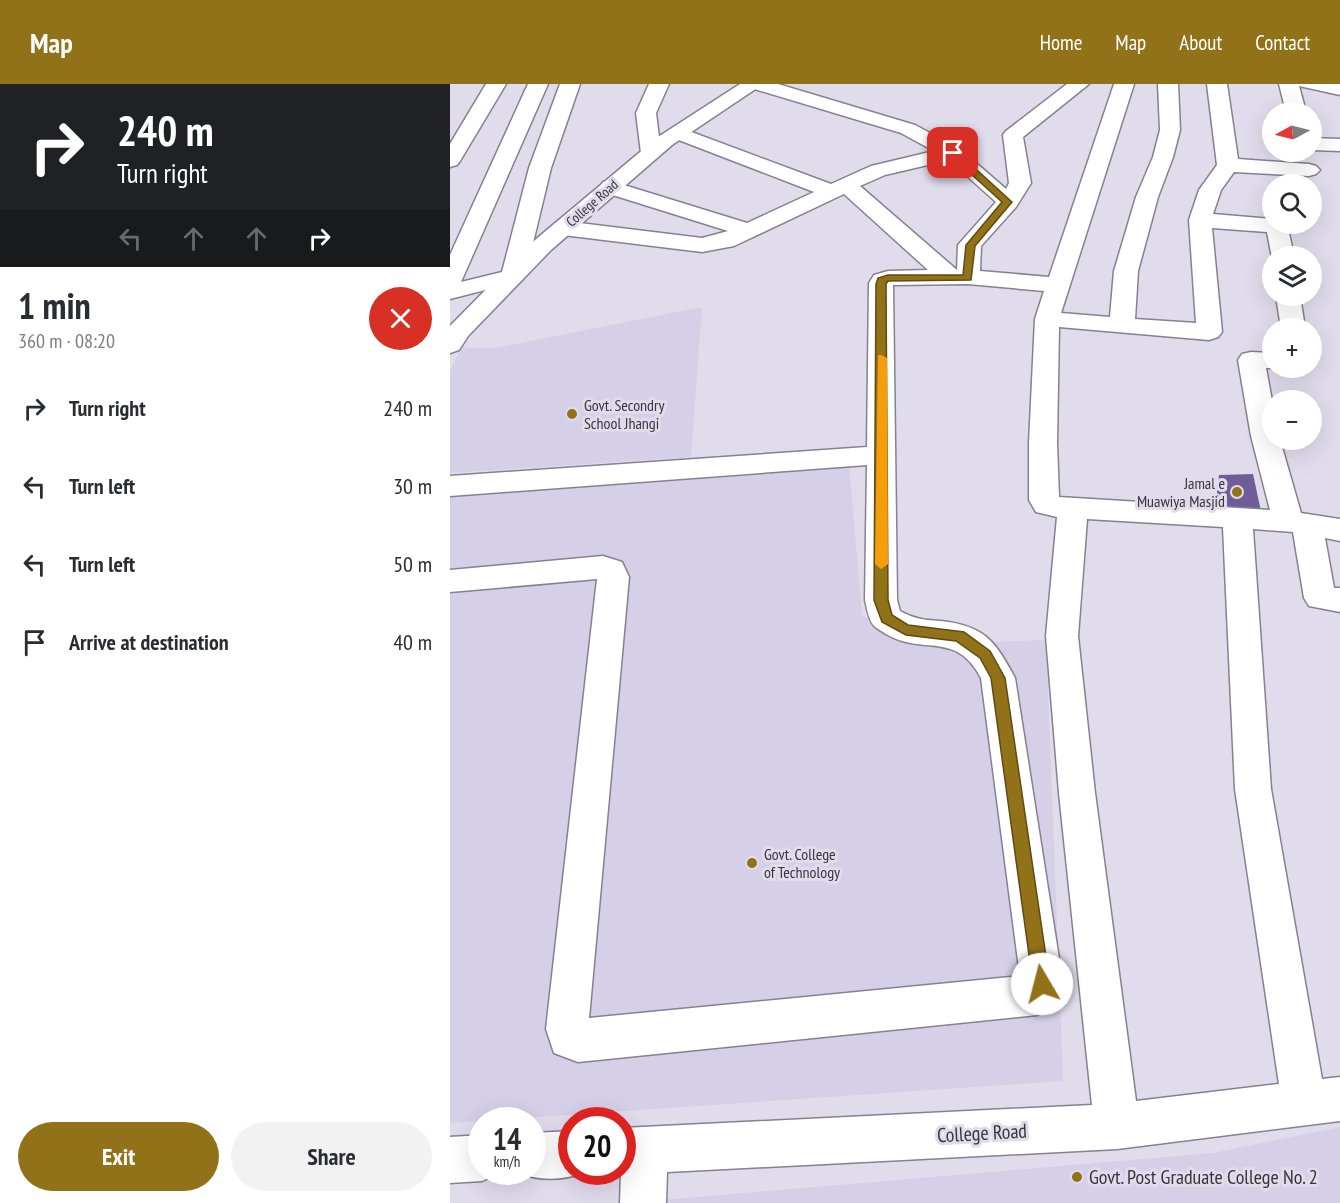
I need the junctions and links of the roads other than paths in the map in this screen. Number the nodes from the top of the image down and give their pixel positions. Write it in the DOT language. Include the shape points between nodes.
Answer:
graph roads {
  1 [pos="496,84"];
  2 [pos="538,84"];
  3 [pos="570,84"];
  4 [pos="659,84"];
  5 [pos="755,84"];
  6 [pos="1124,84"];
  7 [pos="1168,84"];
  8 [pos="1216,84"];
  9 [pos="1289,84"];
  10 [pos="1307,84"];
  11 [pos="1052,86"];
  12 [pos="1076,87"];
  13 [pos="1337,94"];
  14 [pos="1294,102"];
  15 [pos="678,133"];
  16 [pos="1322,144"];
  17 [pos="1340,145"];
  18 [pos="651,153"];
  19 [pos="953,153"];
  20 [pos="450,161"];
  21 [pos="1228,165"];
  22 [pos="1309,170"];
  23 [pos="611,187"];
  24 [pos="838,187"];
  25 [pos="1008,202"];
  26 [pos="1200,220"];
  27 [pos="563,228"];
  28 [pos="747,230"];
  29 [pos="1280,246"];
  30 [pos="513,276"];
  31 [pos="959,278"];
  32 [pos="450,281"];
  33 [pos="1057,285"];
  34 [pos="450,292"];
  35 [pos="1047,319"];
  36 [pos="1122,324"];
  37 [pos="450,345"];
  38 [pos="1262,361"];
  39 [pos="882,455"];
  40 [pos="450,486"];
  41 [pos="1073,508"];
  42 [pos="1237,518"];
  43 [pos="1298,523"];
  44 [pos="1340,530"];
  45 [pos="450,581"];
  46 [pos="1340,600"];
  47 [pos="1322,1101"];
  48 [pos="1117,1126"];
  49 [pos="636,1150"];
  50 [pos="468,1159"];
  51 [pos="450,1160"];
  52 [pos="636,1162"];
  53 [pos="643,1203"];
  1 -- 20 [label="street"];
  2 -- 32 [label="street"];
  3 -- 30 [label="street" via="540,168"];
  4 -- 18 [label="street" via="646,113"];
  5 -- 15 [label="street, College Road"];
  5 -- 19 [label="street" via="908,129"];
  6 -- 33 [label="street"];
  7 -- 36 [label="street" via="1170,129 1126,271"];
  8 -- 21 [label="street"];
  9 -- 14 [label="street"];
  10 -- 13 [label="street"];
  11 -- 12 [label="street"];
  12 -- 25 [label="street" via="1012,135 1020,183"];
  15 -- 18 [label="street, College Road"];
  15 -- 24 [label="street"];
  16 -- 17 [label="street"];
  18 -- 23 [label="street, College Road"];
  19 -- 24 [label="street" via="878,170"];
  19 -- 25 [label="street"];
  21 -- 22 [label="street"];
  21 -- 26 [label="street" via="1210,190"];
  23 -- 27 [label="street, College Road"];
  23 -- 28 [label="street"];
  24 -- 28 [label="street"];
  24 -- 31 [label="street"];
  25 -- 31 [label="street" via="970,245"];
  26 -- 29 [label="street" via="1277,226"];
  26 -- 36 [label="street" via="1209,333"];
  27 -- 28 [label="street" via="702,245 726,241"];
  27 -- 30 [label="street, College Road"];
  30 -- 34 [label="street"];
  30 -- 37 [label="street, College Road"];
  31 -- 33 [label="street"];
  31 -- 39 [label="street" via="882,280"];
  33 -- 35 [label="street"];
  35 -- 36 [label="street"];
  35 -- 41 [label="street" via="1044,500 1052,507"];
  38 -- 43 [label="street" via="1251,360 1265,436"];
  39 -- 40 [label="street"];
  39 -- 45 [label="street" via="881,600 886,618 906,630 959,636 985,654 998,678 1042,984 1037,995 1027,998 578,1041 569,1038 613,577 611,570 603,567"];
  41 -- 42 [label="street"];
  41 -- 48 [label="street" via="1062,636"];
  42 -- 43 [label="street"];
  42 -- 47 [label="street" via="1253,789"];
  43 -- 44 [label="street"];
  43 -- 46 [label="street" via="1320,598"];
  47 -- 48 [label="street, College Road"];
  48 -- 49 [label="street, College Road"];
  50 -- 51 [label="street"];
  52 -- 53 [label="street"];
}
